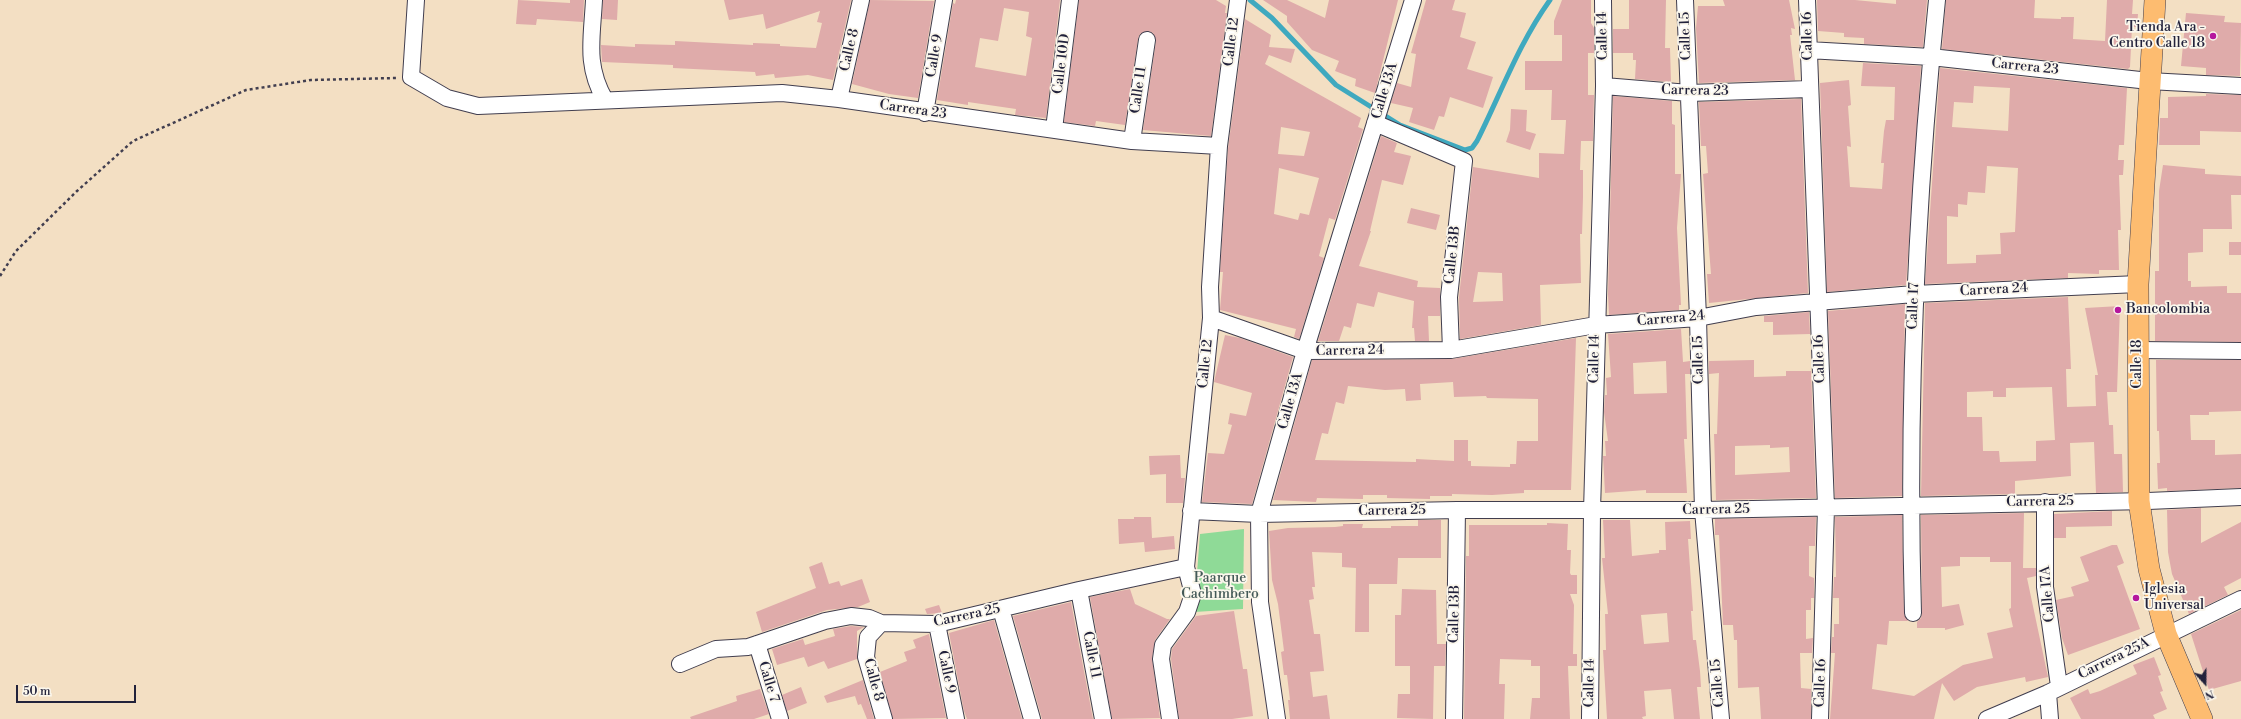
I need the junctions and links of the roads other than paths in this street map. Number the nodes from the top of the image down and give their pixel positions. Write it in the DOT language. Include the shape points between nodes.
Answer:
graph roads {
  1 [pos="416,0"];
  2 [pos="594,0"];
  3 [pos="861,0"];
  4 [pos="944,0"];
  5 [pos="1070,0"];
  6 [pos="1238,0"];
  7 [pos="1413,0"];
  8 [pos="1603,0"];
  9 [pos="1685,0"];
  10 [pos="1807,0"];
  11 [pos="1937,0"];
  12 [pos="2155,0"];
  13 [pos="1147,40"];
  14 [pos="1808,50"];
  15 [pos="1931,57"];
  16 [pos="2150,81"];
  17 [pos="1604,86"];
  18 [pos="2241,86"];
  19 [pos="1809,89"];
  20 [pos="1689,93"];
  21 [pos="839,99"];
  22 [pos="605,100"];
  23 [pos="925,112"];
  24 [pos="1375,123"];
  25 [pos="1054,129"];
  26 [pos="1132,141"];
  27 [pos="1219,146"];
  28 [pos="2138,284"];
  29 [pos="1914,294"];
  30 [pos="1817,302"];
  31 [pos="1211,318"];
  32 [pos="1698,318"];
  33 [pos="1596,325"];
  34 [pos="1451,350"];
  35 [pos="2137,350"];
  36 [pos="1305,351"];
  37 [pos="2241,351"];
  38 [pos="2241,497"];
  39 [pos="2139,501"];
  40 [pos="2045,502"];
  41 [pos="1910,505"];
  42 [pos="1826,507"];
  43 [pos="1457,510"];
  44 [pos="1703,510"];
  45 [pos="1192,511"];
  46 [pos="1592,511"];
  47 [pos="1259,514"];
  48 [pos="1186,567"];
  49 [pos="1078,590"];
  50 [pos="2241,598"];
  51 [pos="1002,609"];
  52 [pos="1913,613"];
  53 [pos="881,623"];
  54 [pos="937,624"];
  55 [pos="2166,634"];
  56 [pos="757,644"];
  57 [pos="680,664"];
  58 [pos="2054,689"];
  59 [pos="780,719"];
  60 [pos="884,719"];
  61 [pos="956,719"];
  62 [pos="1032,719"];
  63 [pos="1103,719"];
  64 [pos="1170,719"];
  65 [pos="1277,719"];
  66 [pos="1454,719"];
  67 [pos="1590,719"];
  68 [pos="1721,719"];
  69 [pos="1820,719"];
  70 [pos="1987,719"];
  71 [pos="2050,719"];
  72 [pos="2202,719"];
  1 -- 22 [label="street, Carrera 23" via="411,77 447,98 478,106"];
  2 -- 22 [label="street" via="591,67 596,84"];
  3 -- 21 [label="street, Calle 8"];
  4 -- 23 [label="street, Calle 9"];
  5 -- 25 [label="street, Calle 10D"];
  6 -- 27 [label="street, Calle 12"];
  7 -- 24 [label="street, Calle 13A"];
  8 -- 17 [label="street, Calle 14"];
  9 -- 20 [label="street, Calle 15"];
  10 -- 14 [label="street, Calle 16"];
  11 -- 15 [label="street, Calle 17"];
  12 -- 16 [label="main road, Calle 18"];
  13 -- 26 [label="street, Calle 11"];
  14 -- 15 [label="street, Carrera 23"];
  14 -- 19 [label="street, Calle 16"];
  15 -- 16 [label="street, Carrera 23"];
  15 -- 29 [label="street, Calle 17"];
  16 -- 18 [label="street, Carrera 23"];
  16 -- 28 [label="main road, Calle 18"];
  17 -- 20 [label="street, Carrera 23"];
  17 -- 33 [label="street, Calle 14"];
  19 -- 20 [label="street, Carrera 23"];
  19 -- 30 [label="street, Calle 16"];
  20 -- 32 [label="street, Calle 15"];
  21 -- 22 [label="street, Carrera 23" via="782,93"];
  21 -- 23 [label="street, Carrera 23"];
  23 -- 25 [label="street, Carrera 23"];
  24 -- 34 [label="street, Calle 13B" via="1464,161 1449,297"];
  24 -- 36 [label="street, Calle 13A"];
  25 -- 26 [label="street, Carrera 23"];
  26 -- 27 [label="street, Carrera 23"];
  27 -- 31 [label="street, Calle 12" via="1210,286"];
  28 -- 29 [label="street, Carrera 24"];
  28 -- 35 [label="main road, Calle 18"];
  29 -- 30 [label="street, Carrera 24"];
  29 -- 41 [label="street, Calle 17"];
  30 -- 32 [label="street, Carrera 24" via="1756,307"];
  30 -- 42 [label="street, Calle 16"];
  31 -- 36 [label="street, Carrera 24"];
  31 -- 45 [label="street, Calle 12"];
  32 -- 33 [label="street, Carrera 24"];
  32 -- 44 [label="street, Calle 15"];
  33 -- 34 [label="street, Carrera 24"];
  33 -- 46 [label="street, Calle 14"];
  34 -- 36 [label="street, Carrera 24"];
  35 -- 37 [label="street"];
  35 -- 39 [label="main road, Calle 18"];
  36 -- 47 [label="street, Calle 13A"];
  38 -- 39 [label="street, Carrera 25"];
  39 -- 40 [label="street, Carrera 25"];
  39 -- 55 [label="main road, Calle 18" via="2149,569"];
  40 -- 41 [label="street, Carrera 25"];
  40 -- 58 [label="street, Calle 17A" via="2045,587"];
  41 -- 42 [label="street, Carrera 25"];
  41 -- 52 [label="street, Calle 17"];
  42 -- 44 [label="street, Carrera 25"];
  42 -- 69 [label="street, Calle 16"];
  43 -- 46 [label="street, Carrera 25"];
  43 -- 47 [label="street, Carrera 25"];
  43 -- 66 [label="street, Calle 13B"];
  44 -- 46 [label="street, Carrera 25"];
  44 -- 68 [label="street, Calle 15"];
  45 -- 47 [label="street, Carrera 25"];
  45 -- 48 [label="street, Calle 12"];
  46 -- 67 [label="street, Calle 14"];
  47 -- 65 [label="street, Calle 13A" via="1260,602"];
  48 -- 49 [label="street, Carrera 25"];
  48 -- 64 [label="street, Calle 12" via="1193,594 1187,612 1162,646 1161,659"];
  49 -- 51 [label="street, Carrera 25"];
  49 -- 63 [label="street, Calle 11"];
  50 -- 55 [label="street, Carrera 25A"];
  51 -- 54 [label="street, Carrera 25"];
  51 -- 62 [label="street"];
  53 -- 54 [label="street, Carrera 25"];
  53 -- 56 [label="street, Carrera 25" via="869,618 851,616 825,621"];
  53 -- 60 [label="street, Calle 8" via="868,637 866,657"];
  54 -- 61 [label="street, Calle 9"];
  55 -- 58 [label="street, Carrera 25A"];
  55 -- 72 [label="main road, Calle 18"];
  56 -- 57 [label="street, Carrera 25" via="748,647 716,648"];
  56 -- 59 [label="street, Calle 7"];
  58 -- 70 [label="street, Carrera 25A"];
  58 -- 71 [label="street, Calle 17A"];
}
